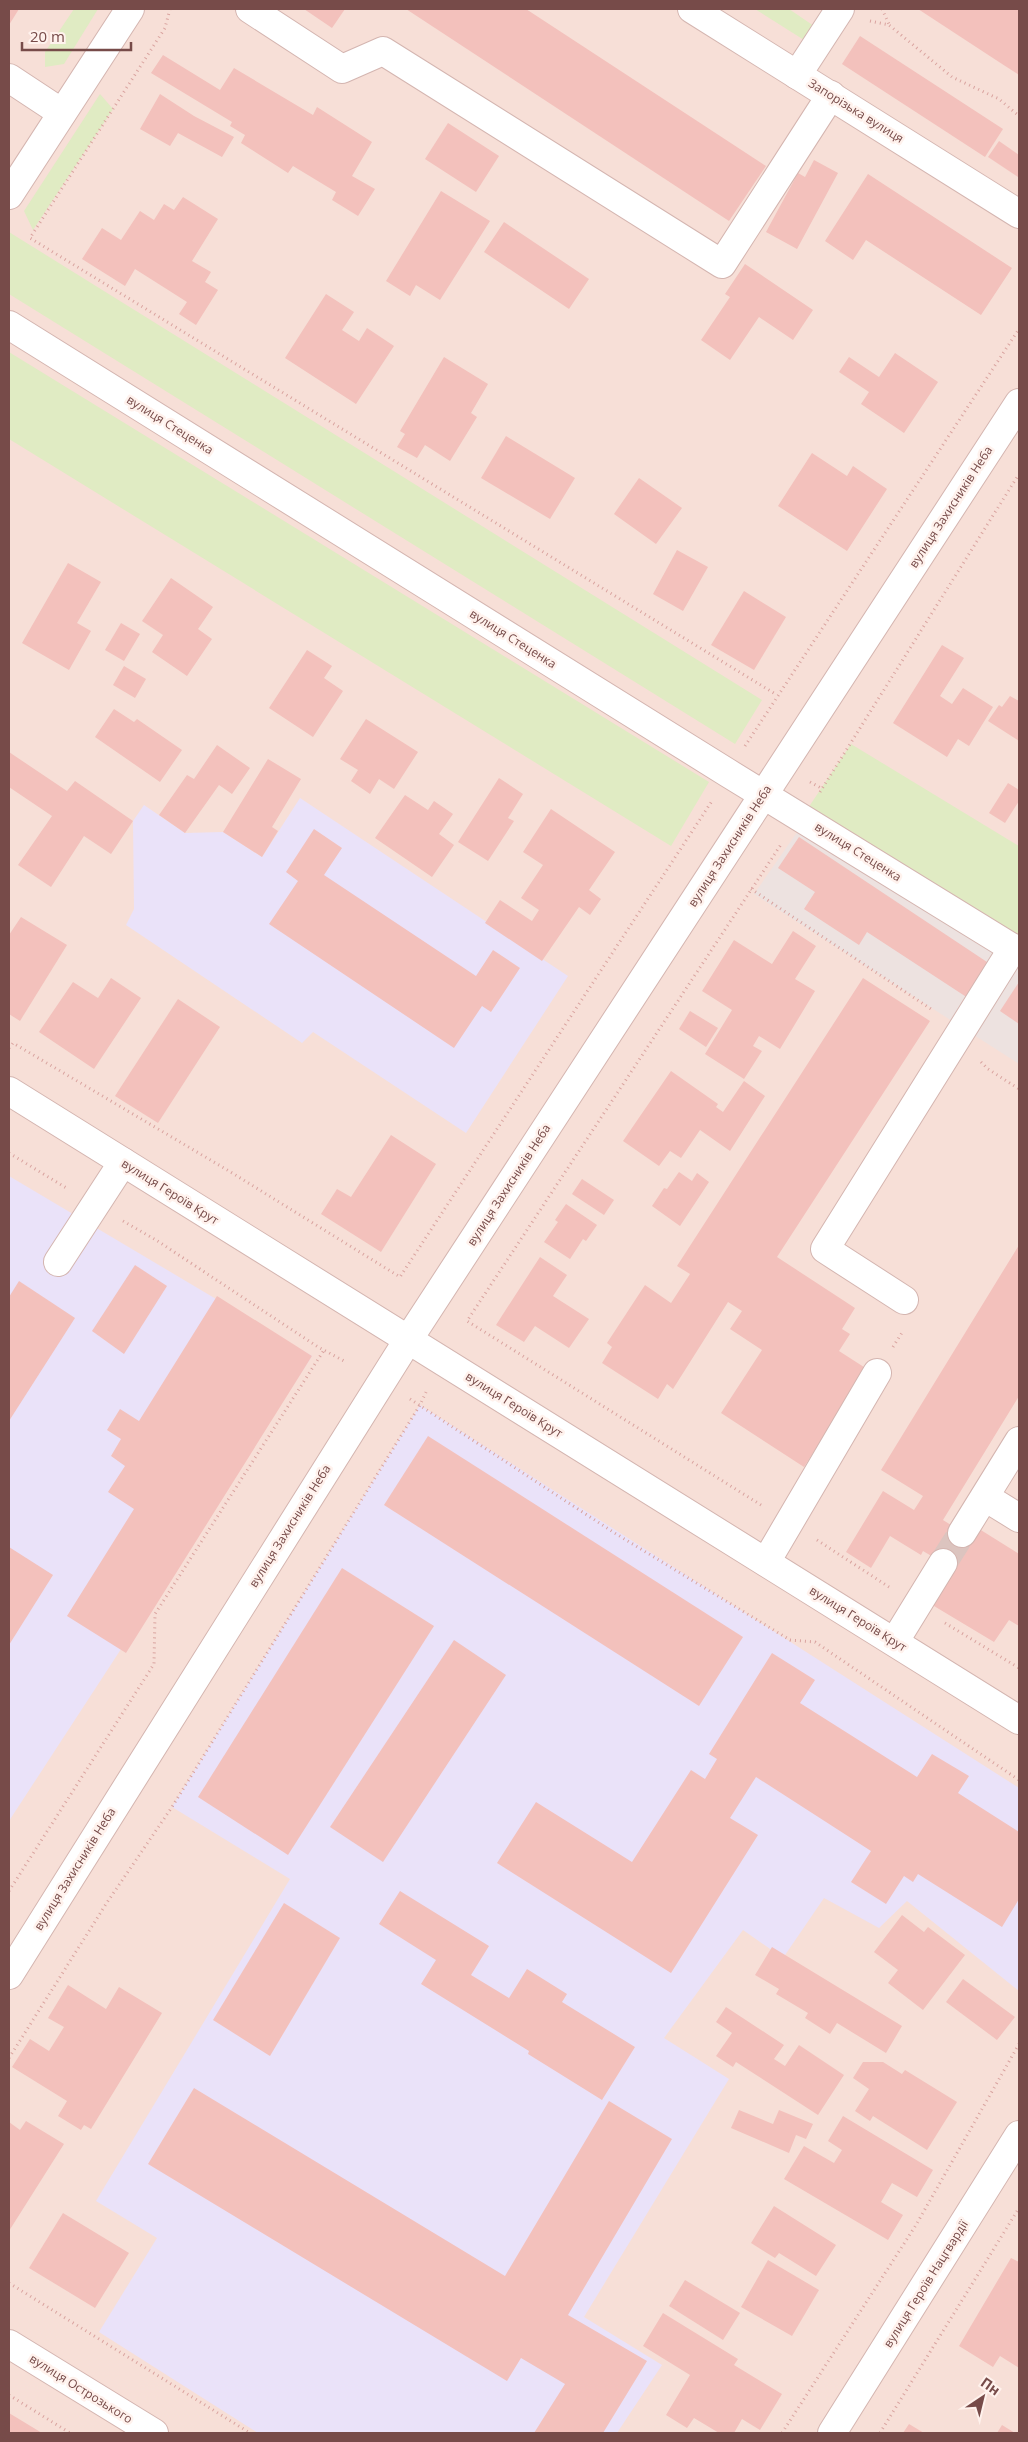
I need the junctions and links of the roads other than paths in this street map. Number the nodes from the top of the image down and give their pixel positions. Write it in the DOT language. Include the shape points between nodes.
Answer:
graph roads {
  1 [pos="130,9"];
  2 [pos="250,9"];
  3 [pos="692,9"];
  4 [pos="851,14"];
  5 [pos="797,75"];
  6 [pos="9,78"];
  7 [pos="831,96"];
  8 [pos="62,113"];
  9 [pos="9,195"];
  10 [pos="1019,214"];
  11 [pos="9,325"];
  12 [pos="1019,403"];
  13 [pos="764,794"];
  14 [pos="1016,950"];
  15 [pos="9,1091"];
  16 [pos="123,1162"];
  17 [pos="58,1262"];
  18 [pos="904,1300"];
  19 [pos="408,1340"];
  20 [pos="877,1373"];
  21 [pos="1019,1441"];
  22 [pos="985,1497"];
  23 [pos="1019,1518"];
  24 [pos="962,1533"];
  25 [pos="766,1562"];
  26 [pos="943,1563"];
  27 [pos="895,1641"];
  28 [pos="1019,1720"];
  29 [pos="9,1974"];
  30 [pos="1019,2136"];
  31 [pos="9,2344"];
  32 [pos="154,2433"];
  33 [pos="832,2433"];
  1 -- 8 [label="street"];
  2 -- 7 [label="street" via="342,68 383,51 722,264"];
  3 -- 5 [label="street, Запорізька вулиця"];
  4 -- 5 [label="street"];
  5 -- 7 [label="street, Запорізька вулиця"];
  6 -- 8 [label="street"];
  7 -- 10 [label="street, Запорізька вулиця"];
  8 -- 9 [label="street"];
  11 -- 13 [label="street, вулиця Стеценка"];
  12 -- 13 [label="street, вулиця Захисників Неба"];
  13 -- 14 [label="street, вулиця Стеценка"];
  13 -- 19 [label="street, вулиця Захисників Неба"];
  14 -- 18 [label="street" via="958,1036 825,1249"];
  15 -- 16 [label="street, вулиця Героїв Крут"];
  16 -- 17 [label="street"];
  16 -- 19 [label="street, вулиця Героїв Крут"];
  19 -- 25 [label="street, вулиця Героїв Крут"];
  19 -- 29 [label="street, вулиця Захисників Неба"];
  20 -- 25 [label="street"];
  21 -- 22 [label="street"];
  22 -- 23 [label="street"];
  22 -- 24 [label="street"];
  25 -- 27 [label="street, вулиця Героїв Крут"];
  26 -- 27 [label="street"];
  27 -- 28 [label="street, вулиця Героїв Крут"];
  30 -- 33 [label="street, вулиця Героїв Нацгвардії"];
  31 -- 32 [label="street, вулиця Острозького"];
}
